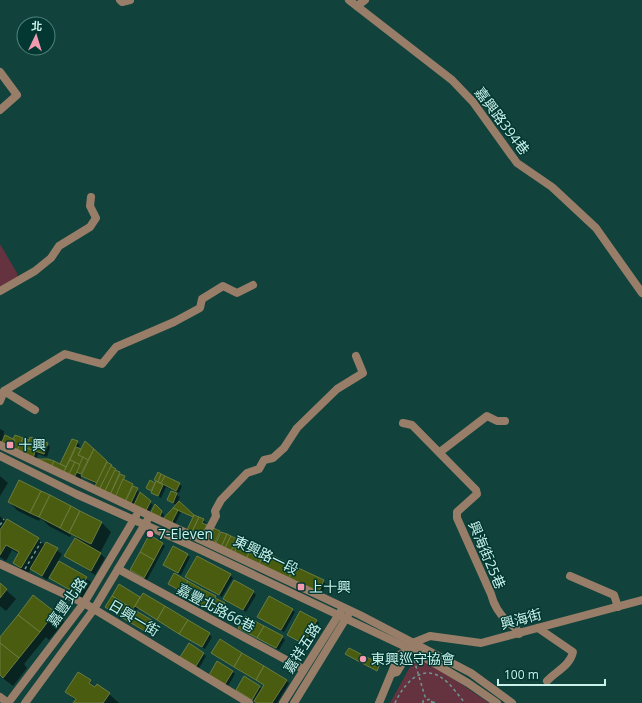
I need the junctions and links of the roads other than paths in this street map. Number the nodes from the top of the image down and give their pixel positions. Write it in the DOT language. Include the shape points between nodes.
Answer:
graph roads {
  1 [pos="120,0"];
  2 [pos="130,0"];
  3 [pos="349,0"];
  4 [pos="365,0"];
  5 [pos="357,6"];
  6 [pos="0,72"];
  7 [pos="0,110"];
  8 [pos="91,197"];
  9 [pos="253,285"];
  10 [pos="0,291"];
  11 [pos="642,293"];
  12 [pos="356,356"];
  13 [pos="4,391"];
  14 [pos="0,401"];
  15 [pos="35,410"];
  16 [pos="504,422"];
  17 [pos="403,423"];
  18 [pos="0,445"];
  19 [pos="440,452"];
  20 [pos="0,456"];
  21 [pos="139,510"];
  22 [pos="150,515"];
  23 [pos="134,519"];
  24 [pos="146,524"];
  25 [pos="204,539"];
  26 [pos="0,564"];
  27 [pos="118,569"];
  28 [pos="570,576"];
  29 [pos="642,600"];
  30 [pos="84,603"];
  31 [pos="343,606"];
  32 [pos="618,607"];
  33 [pos="94,609"];
  34 [pos="351,611"];
  35 [pos="342,617"];
  36 [pos="538,628"];
  37 [pos="519,634"];
  38 [pos="413,646"];
  39 [pos="303,669"];
  40 [pos="547,681"];
  41 [pos="0,697"];
  42 [pos="8,703"];
  43 [pos="25,703"];
  44 [pos="250,703"];
  45 [pos="282,703"];
  46 [pos="294,703"];
  47 [pos="379,703"];
  48 [pos="497,703"];
  49 [pos="512,703"];
  1 -- 2 [label="street"];
  3 -- 5 [label="street, 嘉興路394巷"];
  4 -- 5 [label="street"];
  5 -- 11 [label="street, 嘉興路394巷" via="452,80 473,102 517,163 552,187 596,228"];
  6 -- 7 [label="street" via="17,95"];
  8 -- 10 [label="street" via="90,206 96,218 90,227 59,246 51,258 35,271"];
  9 -- 13 [label="street" via="237,293 222,286 202,299 200,308 174,322 116,346 102,364 65,354"];
  12 -- 25 [label="street" via="363,372 338,389 297,428 284,448 273,458 264,460 258,469 248,473 222,500"];
  13 -- 14 [label="street"];
  13 -- 15 [label="street"];
  16 -- 19 [label="street" via="487,416"];
  17 -- 19 [label="street, 興海街25巷" via="412,425"];
  18 -- 21 [label="street, 東興路一段"];
  19 -- 37 [label="street, 興海街25巷" via="476,490 477,494 457,512 457,518 494,606 517,628"];
  20 -- 23 [label="street, 東興路一段" via="76,494"];
  21 -- 22 [label="street, 東興路一段"];
  21 -- 23 [label="street, 嘉豐北路"];
  22 -- 24 [label="street, 嘉豐北路"];
  22 -- 25 [label="street, 東興路一段"];
  23 -- 24 [label="street, 東興路一段"];
  23 -- 30 [label="street, 嘉豐北路"];
  24 -- 27 [label="street, 嘉豐北路"];
  24 -- 35 [label="street, 東興路一段"];
  25 -- 31 [label="street, 東興路一段"];
  26 -- 30 [label="street, 日興一街"];
  27 -- 33 [label="street, 嘉豐北路"];
  27 -- 39 [label="street, 嘉豐北路66巷"];
  28 -- 32 [label="street" via="614,595"];
  29 -- 32 [label="street, 興海街"];
  30 -- 33 [label="street, 日興一街"];
  30 -- 42 [label="street, 嘉豐北路"];
  31 -- 34 [label="street, 東興路一段"];
  31 -- 35 [label="street, 嘉祥五路"];
  32 -- 36 [label="street, 興海街"];
  33 -- 43 [label="street, 嘉豐北路"];
  33 -- 44 [label="street, 日興一街"];
  34 -- 35 [label="street, 嘉祥五路"];
  34 -- 38 [label="street, 東興路一段"];
  35 -- 38 [label="street, 東興路一段"];
  35 -- 39 [label="street, 嘉祥五路"];
  35 -- 46 [label="street, 嘉祥五路"];
  36 -- 37 [label="street, 興海街"];
  36 -- 40 [label="street" via="573,652 562,669"];
  37 -- 38 [label="street, 興海街" via="480,643 430,636"];
  38 -- 47 [label="street" via="399,655"];
  38 -- 48 [label="street, 東興路一段"];
  38 -- 49 [label="street, 東興路一段" via="471,673"];
  39 -- 45 [label="street, 嘉祥五路"];
  41 -- 42 [label="street"];
}
